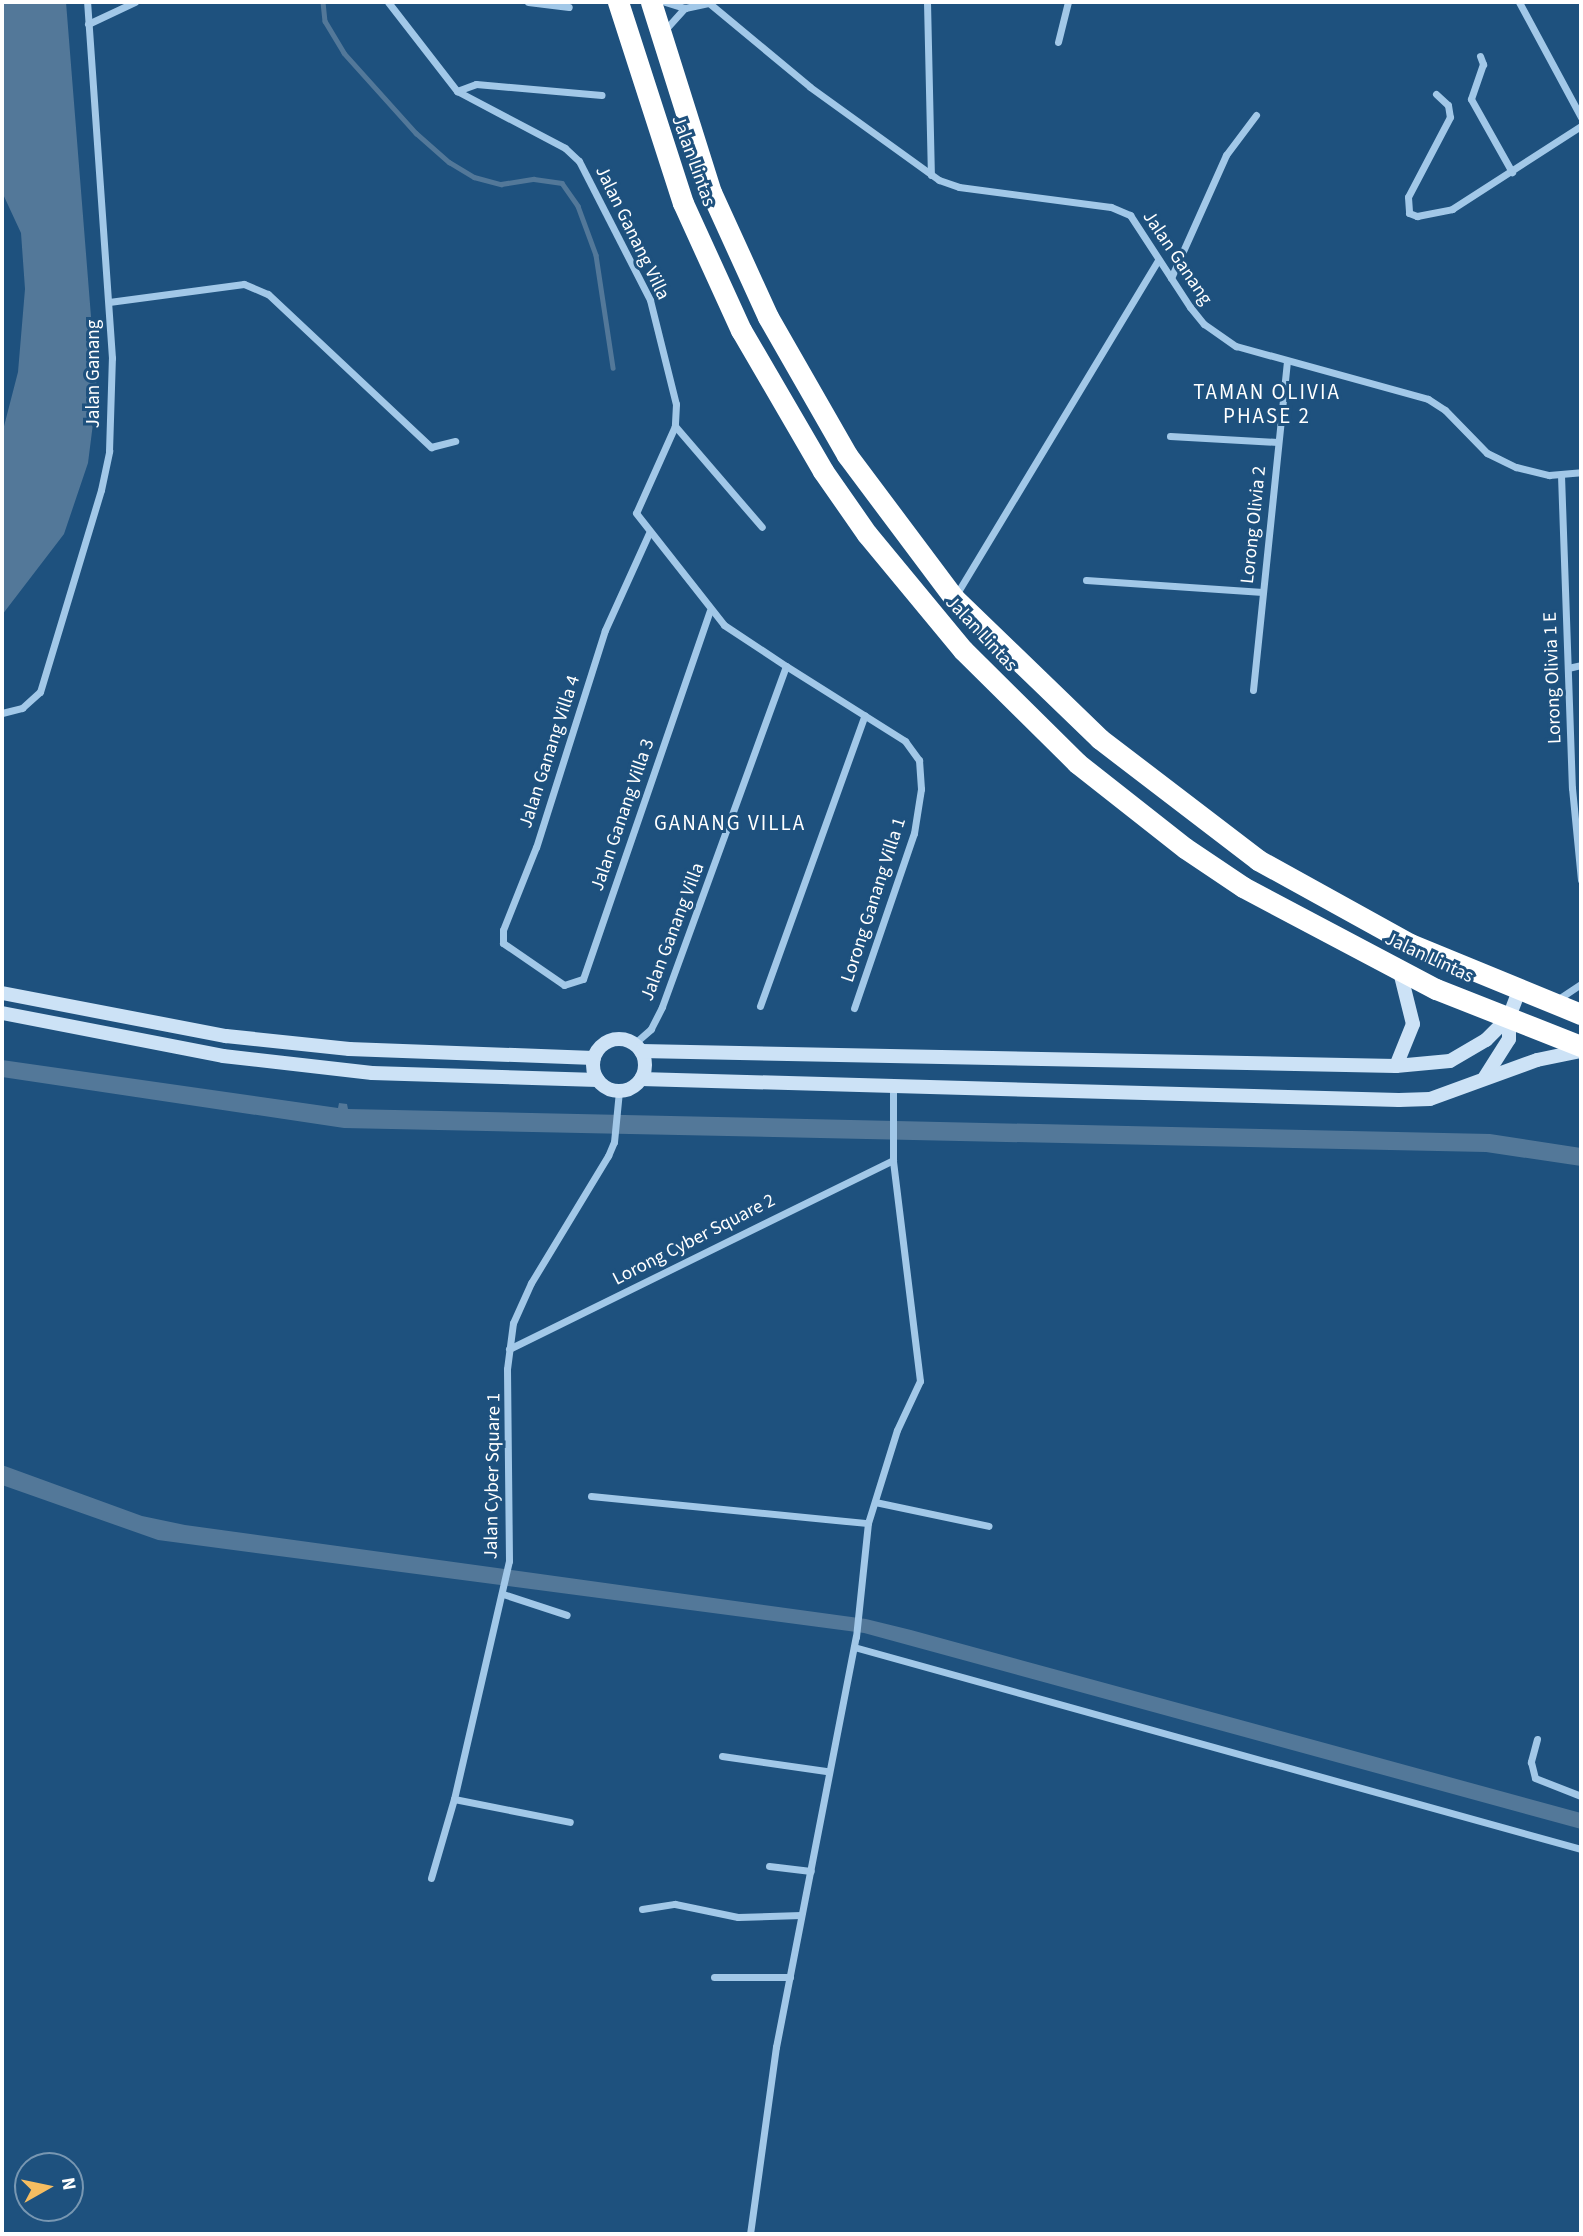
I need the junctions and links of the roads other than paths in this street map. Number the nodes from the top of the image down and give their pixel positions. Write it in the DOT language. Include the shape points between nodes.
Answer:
graph roads {
  1 [pos="87,2"];
  2 [pos="135,2"];
  3 [pos="388,2"];
  4 [pos="528,2"];
  5 [pos="618,2"];
  6 [pos="650,2"];
  7 [pos="665,2"];
  8 [pos="927,2"];
  9 [pos="1068,2"];
  10 [pos="1519,2"];
  11 [pos="569,7"];
  12 [pos="685,8"];
  13 [pos="88,24"];
  14 [pos="660,41"];
  15 [pos="1058,42"];
  16 [pos="1480,56"];
  17 [pos="457,92"];
  18 [pos="1436,94"];
  19 [pos="602,95"];
  20 [pos="1256,115"];
  21 [pos="1581,117"];
  22 [pos="1581,126"];
  23 [pos="1512,172"];
  24 [pos="930,175"];
  25 [pos="1158,260"];
  26 [pos="1171,278"];
  27 [pos="109,302"];
  28 [pos="1287,362"];
  29 [pos="675,426"];
  30 [pos="1170,436"];
  31 [pos="455,441"];
  32 [pos="1278,442"];
  33 [pos="1581,472"];
  34 [pos="1561,475"];
  35 [pos="762,527"];
  36 [pos="649,533"];
  37 [pos="909,541"];
  38 [pos="889,564"];
  39 [pos="1086,580"];
  40 [pos="1263,592"];
  41 [pos="954,598"];
  42 [pos="710,611"];
  43 [pos="1581,665"];
  44 [pos="786,666"];
  45 [pos="1568,668"];
  46 [pos="1253,690"];
  47 [pos="2,713"];
  48 [pos="865,715"];
  49 [pos="919,760"];
  50 [pos="1581,880"];
  51 [pos="537,966"];
  52 [pos="1400,972"];
  53 [pos="1581,984"];
  54 [pos="1519,991"];
  55 [pos="2,993"];
  56 [pos="1550,1003"];
  57 [pos="760,1006"];
  58 [pos="855,1009"];
  59 [pos="2,1013"];
  60 [pos="1581,1014"];
  61 [pos="1509,1017"];
  62 [pos="1581,1046"];
  63 [pos="638,1047"];
  64 [pos="1581,1051"];
  65 [pos="594,1058"];
  66 [pos="1396,1066"];
  67 [pos="641,1079"];
  68 [pos="1484,1079"];
  69 [pos="598,1080"];
  70 [pos="893,1086"];
  71 [pos="619,1091"];
  72 [pos="893,1160"];
  73 [pos="509,1349"];
  74 [pos="591,1496"];
  75 [pos="875,1502"];
  76 [pos="868,1523"];
  77 [pos="989,1526"];
  78 [pos="503,1594"];
  79 [pos="567,1615"];
  80 [pos="853,1647"];
  81 [pos="1537,1739"];
  82 [pos="722,1756"];
  83 [pos="826,1772"];
  84 [pos="1581,1796"];
  85 [pos="454,1799"];
  86 [pos="570,1822"];
  87 [pos="1581,1849"];
  88 [pos="769,1866"];
  89 [pos="811,1871"];
  90 [pos="431,1878"];
  91 [pos="642,1909"];
  92 [pos="801,1915"];
  93 [pos="714,1977"];
  94 [pos="790,1977"];
  95 [pos="750,2234"];
  1 -- 13 [label="street, Jalan Ganang"];
  2 -- 13 [label="street"];
  3 -- 17 [label="street, Jalan Ganang Villa"];
  4 -- 11 [label="street"];
  5 -- 38 [label="highway, Jalan Lintas" via="683,203 741,330 823,471"];
  6 -- 14 [label="highway, Jalan Lintas"];
  7 -- 12 [label="street, Jalan Ganang"];
  8 -- 24 [label="street"];
  9 -- 15 [label="street"];
  10 -- 21 [label="street"];
  12 -- 14 [label="street" via="670,22"];
  12 -- 24 [label="street, Jalan Ganang" via="702,3 715,6 810,87"];
  13 -- 27 [label="street, Jalan Ganang"];
  14 -- 37 [label="highway, Jalan Lintas" via="711,192 749,280 847,455"];
  16 -- 23 [label="street" via="1483,64 1471,99"];
  17 -- 19 [label="street" via="476,84"];
  17 -- 29 [label="street, Jalan Ganang Villa" via="565,148 579,161 650,300 676,404"];
  18 -- 23 [label="street" via="1448,105 1450,117 1408,197 1409,213 1427,215 1452,208"];
  20 -- 26 [label="street" via="1226,155"];
  22 -- 23 [label="street"];
  24 -- 25 [label="street, Jalan Ganang" via="959,187 1121,210 1130,215"];
  25 -- 26 [label="street, Jalan Ganang"];
  25 -- 41 [label="street"];
  26 -- 28 [label="street, Jalan Ganang" via="1190,307 1219,337"];
  27 -- 31 [label="street" via="244,284 268,294 431,447"];
  27 -- 47 [label="street, Jalan Ganang" via="112,413 101,490 40,692 22,708"];
  28 -- 32 [label="street, Lorong Olivia 2"];
  28 -- 34 [label="street, Jalan Ganang" via="1428,399 1501,462"];
  29 -- 35 [label="street"];
  29 -- 36 [label="street, Jalan Ganang Villa" via="636,506"];
  30 -- 32 [label="street"];
  32 -- 40 [label="street, Lorong Olivia 2"];
  33 -- 34 [label="street, Jalan Ganang"];
  34 -- 45 [label="street, Lorong Olivia 1 E"];
  36 -- 42 [label="street, Jalan Ganang Villa"];
  36 -- 51 [label="street, Jalan Ganang Villa 4" via="605,631 536,847 503,930 503,943"];
  37 -- 38 [label="highway" via="894,548"];
  37 -- 41 [label="highway, Jalan Lintas"];
  38 -- 52 [label="highway, Jalan Lintas" via="1020,709 1154,824 1298,920"];
  39 -- 40 [label="street"];
  40 -- 46 [label="street, Lorong Olivia 2"];
  41 -- 54 [label="highway, Jalan Lintas" via="1100,739 1247,852 1399,939"];
  42 -- 44 [label="street, Jalan Ganang Villa" via="737,636"];
  42 -- 51 [label="street, Jalan Ganang Villa 3" via="583,979 564,985"];
  43 -- 45 [label="street"];
  44 -- 48 [label="street, Jalan Ganang Villa"];
  44 -- 63 [label="street, Jalan Ganang Villa" via="662,1007"];
  45 -- 50 [label="street, Lorong Olivia 1 E"];
  48 -- 49 [label="street, Jalan Ganang Villa" via="905,741"];
  48 -- 57 [label="street"];
  49 -- 58 [label="street, Lorong Ganang Villa 1" via="921,789 914,833"];
  52 -- 61 [label="highway, Jalan Lintas"];
  52 -- 66 [label="street" via="1413,1024"];
  53 -- 56 [label="street"];
  54 -- 56 [label="highway, Jalan Lintas"];
  54 -- 61 [label="street"];
  55 -- 65 [label="street" via="226,1036 349,1049"];
  56 -- 60 [label="highway, Jalan Lintas"];
  59 -- 69 [label="street" via="223,1056 372,1073"];
  61 -- 62 [label="highway, Jalan Lintas"];
  61 -- 66 [label="street" via="1486,1040 1450,1061"];
  61 -- 68 [label="street" via="1509,1039"];
  63 -- 65 [label="street" via="611,1040"];
  63 -- 66 [label="street"];
  63 -- 67 [label="street" via="645,1065"];
  64 -- 68 [label="street" via="1537,1060"];
  65 -- 69 [label="street"];
  67 -- 70 [label="street"];
  67 -- 71 [label="street"];
  68 -- 70 [label="street" via="1430,1099 1399,1100"];
  69 -- 71 [label="street"];
  70 -- 72 [label="street"];
  71 -- 73 [label="street, Jalan Cyber Square 1" via="614,1142 531,1283 513,1323"];
  72 -- 73 [label="street, Lorong Cyber Square 2"];
  72 -- 75 [label="street" via="920,1381 897,1430"];
  73 -- 78 [label="street, Jalan Cyber Square 1" via="509,1561"];
  74 -- 76 [label="street"];
  75 -- 76 [label="street"];
  75 -- 77 [label="street"];
  76 -- 80 [label="street"];
  78 -- 79 [label="street"];
  78 -- 85 [label="street, Jalan Cyber Square 1"];
  80 -- 83 [label="street"];
  80 -- 87 [label="street"];
  81 -- 84 [label="street" via="1531,1762 1535,1778"];
  82 -- 83 [label="street"];
  83 -- 89 [label="street"];
  85 -- 86 [label="street"];
  85 -- 90 [label="street, Jalan Cyber Square 1"];
  88 -- 89 [label="street"];
  89 -- 92 [label="street"];
  91 -- 92 [label="street" via="676,1904 738,1917"];
  92 -- 94 [label="street"];
  93 -- 94 [label="street"];
  94 -- 95 [label="street" via="752,2196"];
}
